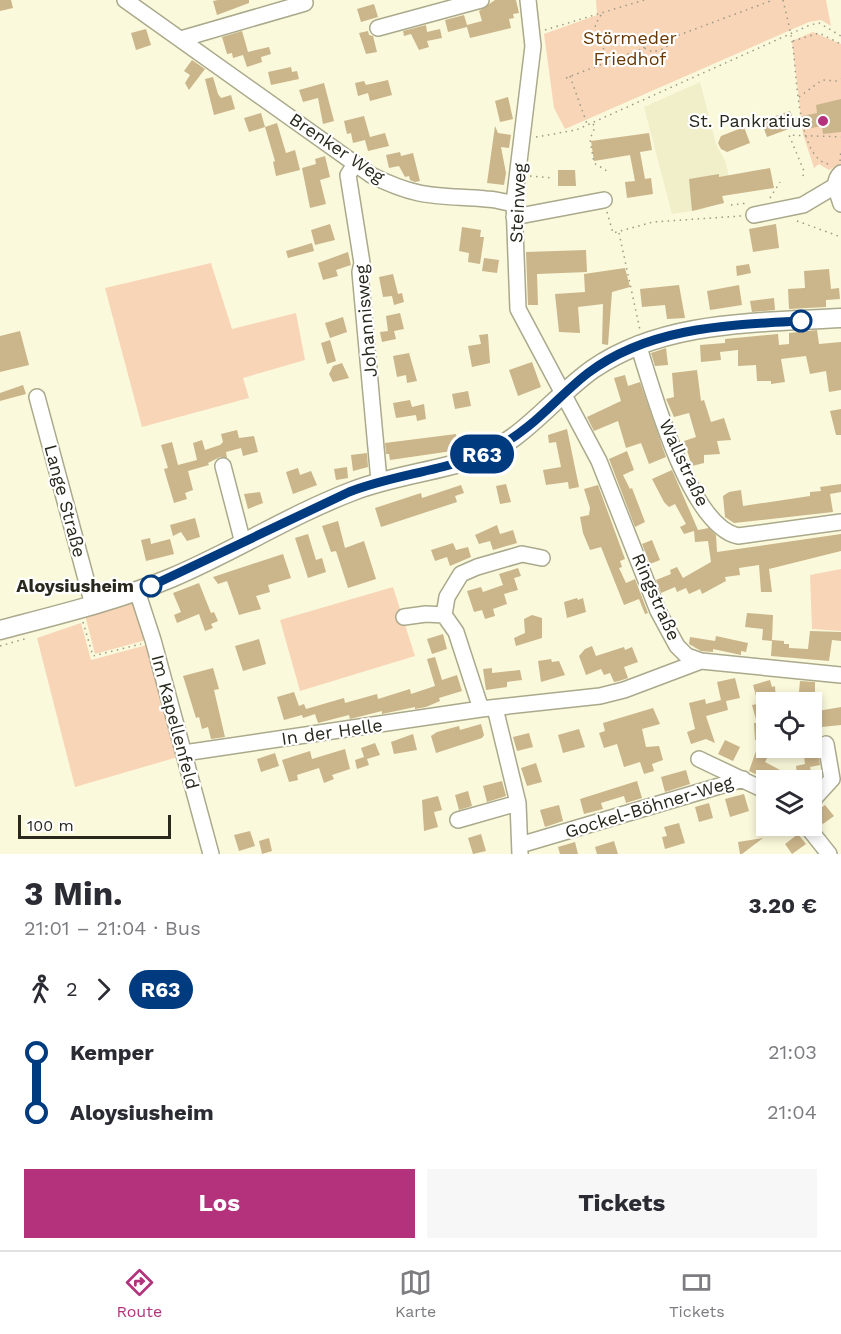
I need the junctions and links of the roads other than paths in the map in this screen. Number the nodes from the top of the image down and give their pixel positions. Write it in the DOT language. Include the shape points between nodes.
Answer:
graph roads {
  1 [pos="126,0"];
  2 [pos="481,0"];
  3 [pos="528,0"];
  4 [pos="305,3"];
  5 [pos="378,28"];
  6 [pos="181,39"];
  7 [pos="355,164"];
  8 [pos="839,172"];
  9 [pos="604,200"];
  10 [pos="841,204"];
  11 [pos="754,206"];
  12 [pos="514,210"];
  13 [pos="841,318"];
  14 [pos="640,343"];
  15 [pos="564,394"];
  16 [pos="37,397"];
  17 [pos="223,466"];
  18 [pos="379,481"];
  19 [pos="841,522"];
  20 [pos="243,543"];
  21 [pos="542,558"];
  22 [pos="137,591"];
  23 [pos="87,610"];
  24 [pos="444,615"];
  25 [pos="404,616"];
  26 [pos="0,630"];
  27 [pos="701,661"];
  28 [pos="841,675"];
  29 [pos="488,708"];
  30 [pos="826,744"];
  31 [pos="183,753"];
  32 [pos="699,759"];
  33 [pos="743,779"];
  34 [pos="756,786"];
  35 [pos="822,790"];
  36 [pos="518,803"];
  37 [pos="458,820"];
  38 [pos="815,836"];
  39 [pos="520,850"];
  40 [pos="211,854"];
  41 [pos="829,854"];
  1 -- 6 [label="street, Brenker Weg"];
  2 -- 5 [label="street"];
  3 -- 12 [label="street, Steinweg" via="533,46"];
  4 -- 6 [label="street"];
  6 -- 7 [label="street, Brenker Weg"];
  7 -- 12 [label="street, Brenker Weg" via="410,193"];
  7 -- 18 [label="street, Johannisweg" via="348,175 362,263"];
  8 -- 10 [label="street"];
  8 -- 11 [label="street" via="803,205 773,212"];
  9 -- 12 [label="street, Brenker Weg"];
  12 -- 15 [label="street, Steinweg" via="518,309"];
  13 -- 14 [label="main road" via="699,330"];
  14 -- 15 [label="main road" via="600,364"];
  14 -- 19 [label="street, Wallstraße" via="677,457 698,501 717,526 726,534 738,536"];
  15 -- 18 [label="main road" via="530,426 490,451 472,459"];
  15 -- 27 [label="street, Ringstraße" via="599,461 658,611 678,646 687,656"];
  16 -- 23 [label="street, Lange Straße"];
  17 -- 20 [label="street"];
  18 -- 20 [label="main road"];
  20 -- 22 [label="main road"];
  21 -- 24 [label="street" via="522,554 462,574 447,597"];
  22 -- 23 [label="main road"];
  22 -- 31 [label="street, Im Kapellenfeld"];
  23 -- 26 [label="main road"];
  24 -- 25 [label="street"];
  24 -- 29 [label="street" via="456,632"];
  27 -- 28 [label="street, Ringstraße"];
  27 -- 29 [label="street, In der Helle" via="616,692"];
  29 -- 31 [label="street, In der Helle"];
  29 -- 36 [label="street"];
  30 -- 35 [label="street" via="832,779"];
  31 -- 40 [label="street, Im Kapellenfeld"];
  32 -- 33 [label="street, Gockel-Böhner-Weg"];
  33 -- 34 [label="street, Gockel-Böhner-Weg"];
  33 -- 39 [label="street, Gockel-Böhner-Weg"];
  36 -- 37 [label="street"];
  36 -- 39 [label="street"];
  38 -- 41 [label="street"];
}
